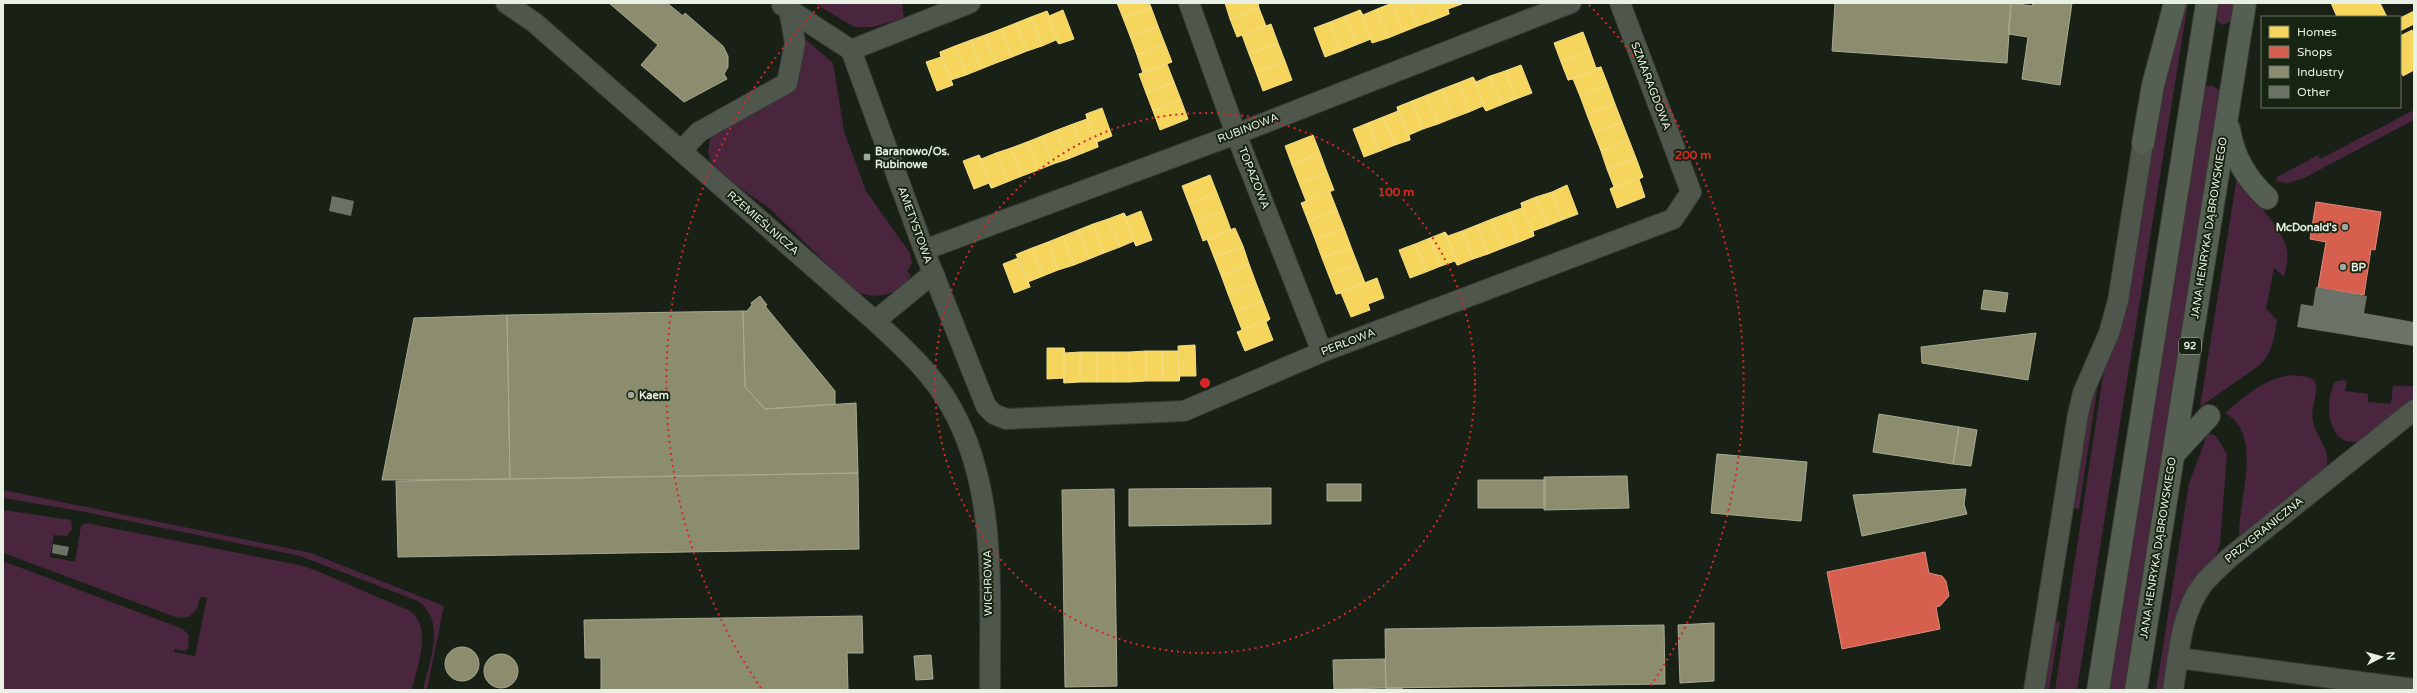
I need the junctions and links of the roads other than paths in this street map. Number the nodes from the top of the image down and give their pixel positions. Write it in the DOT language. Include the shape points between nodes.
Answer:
graph roads {
  1 [pos="506,3"];
  2 [pos="970,3"];
  3 [pos="1189,3"];
  4 [pos="1571,3"];
  5 [pos="1620,3"];
  6 [pos="2176,3"];
  7 [pos="2245,3"];
  8 [pos="784,6"];
  9 [pos="2206,9"];
  10 [pos="850,50"];
  11 [pos="2227,114"];
  12 [pos="1236,134"];
  13 [pos="2143,143"];
  14 [pos="681,151"];
  15 [pos="1691,192"];
  16 [pos="2267,198"];
  17 [pos="924,250"];
  18 [pos="935,276"];
  19 [pos="875,321"];
  20 [pos="1322,352"];
  21 [pos="986,406"];
  22 [pos="2414,410"];
  23 [pos="2209,416"];
  24 [pos="2173,455"];
  25 [pos="978,476"];
  26 [pos="2178,658"];
  27 [pos="2414,689"];
  28 [pos="990,690"];
  29 [pos="2034,690"];
  30 [pos="2098,690"];
  31 [pos="2136,690"];
  32 [pos="2173,690"];
  1 -- 14 [label="street, RZEMIEŚLNICZA" via="535,23"];
  2 -- 10 [label="street"];
  3 -- 12 [label="street, TOPAZOWA"];
  4 -- 12 [label="street, RUBINOWA"];
  5 -- 15 [label="street, SZMARAGDOWA"];
  6 -- 13 [label="main road" via="2153,85"];
  7 -- 11 [label="main road, JANA HENRYKA DĄBROWSKIEGO / 92"];
  8 -- 10 [label="street"];
  8 -- 14 [label="street" via="795,43 787,83 699,132"];
  9 -- 30 [label="main road"];
  10 -- 17 [label="street, AMETYSTOWA"];
  11 -- 16 [label="main road" via="2231,140 2239,164"];
  11 -- 24 [label="main road, JANA HENRYKA DĄBROWSKIEGO / 92"];
  12 -- 17 [label="street, RUBINOWA"];
  12 -- 20 [label="street, TOPAZOWA"];
  13 -- 29 [label="street" via="2118,301 2109,333 2083,392 2078,414"];
  14 -- 19 [label="street, RZEMIEŚLNICZA"];
  15 -- 20 [label="street, PERŁOWA" via="1673,219"];
  17 -- 18 [label="street, AMETYSTOWA"];
  18 -- 19 [label="street" via="925,280"];
  18 -- 21 [label="street, AMETYSTOWA"];
  19 -- 25 [label="street, RZEMIEŚLNICZA" via="912,355 951,407 966,438"];
  20 -- 21 [label="street, PERŁOWA" via="1184,411 1006,419 994,414"];
  22 -- 26 [label="street, PRZYGRANICZNA" via="2229,558 2203,584 2190,604"];
  23 -- 24 [label="main road"];
  24 -- 31 [label="main road, JANA HENRYKA DĄBROWSKIEGO / 92"];
  25 -- 28 [label="street, WICHROWA" via="984,503 987,540"];
  26 -- 27 [label="street"];
  26 -- 32 [label="street, PRZYGRANICZNA"];
}
